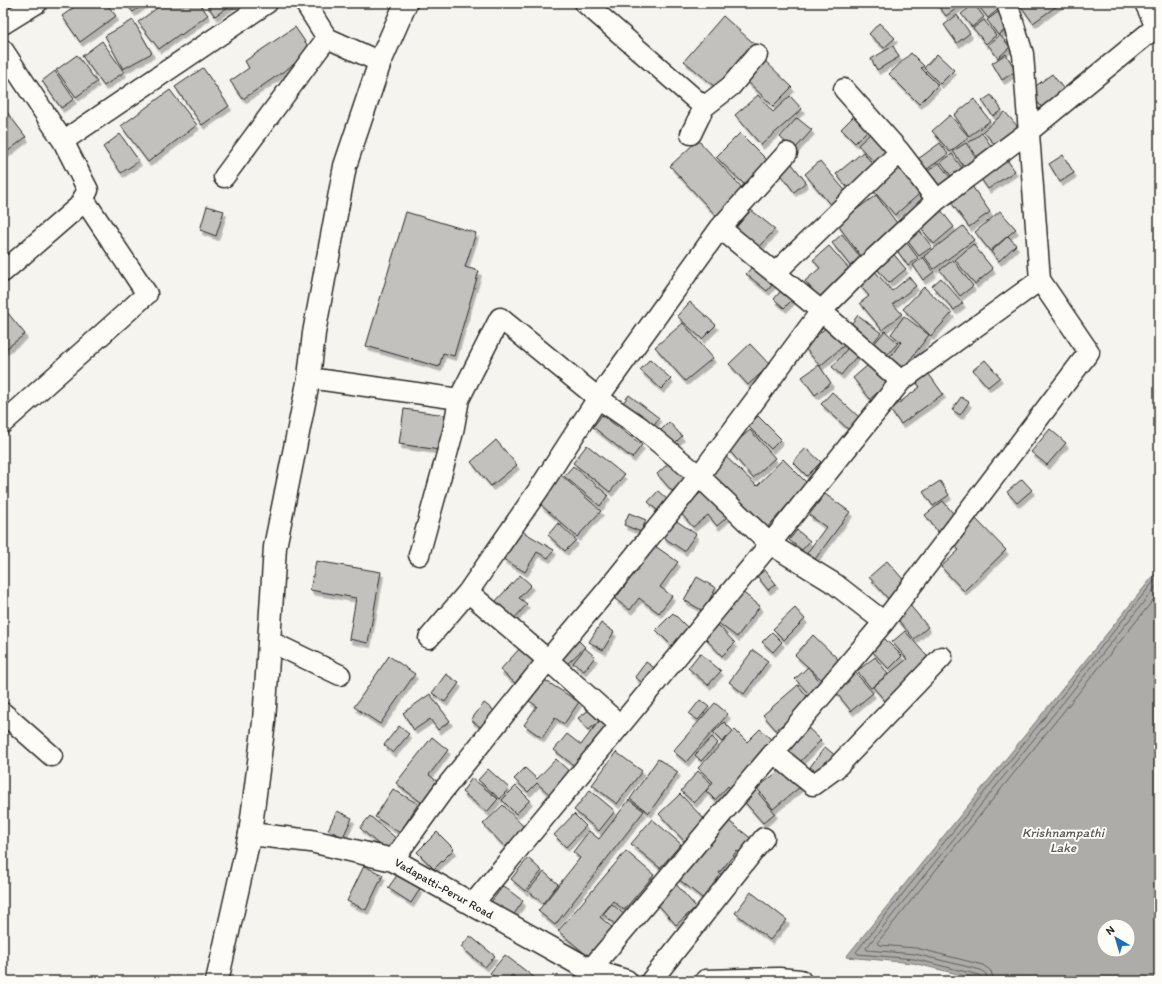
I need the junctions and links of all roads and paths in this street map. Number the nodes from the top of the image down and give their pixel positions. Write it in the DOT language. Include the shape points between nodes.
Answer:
graph roads {
  1 [pos="37,3"];
  2 [pos="267,3"];
  3 [pos="305,3"];
  4 [pos="406,3"];
  5 [pos="585,3"];
  6 [pos="1007,3"];
  7 [pos="1145,3"];
  8 [pos="3,24"];
  9 [pos="327,38"];
  10 [pos="757,55"];
  11 [pos="5,58"];
  12 [pos="380,62"];
  13 [pos="844,90"];
  14 [pos="704,107"];
  15 [pos="1028,132"];
  16 [pos="691,134"];
  17 [pos="63,141"];
  18 [pos="900,152"];
  19 [pos="787,153"];
  20 [pos="224,177"];
  21 [pos="83,198"];
  22 [pos="937,200"];
  23 [pos="720,228"];
  24 [pos="3,272"];
  25 [pos="775,273"];
  26 [pos="1040,280"];
  27 [pos="821,311"];
  28 [pos="309,378"];
  29 [pos="901,381"];
  30 [pos="598,398"];
  31 [pos="459,400"];
  32 [pos="3,422"];
  33 [pos="699,476"];
  34 [pos="770,544"];
  35 [pos="419,555"];
  36 [pos="468,592"];
  37 [pos="884,622"];
  38 [pos="429,638"];
  39 [pos="269,641"];
  40 [pos="942,657"];
  41 [pos="548,660"];
  42 [pos="340,675"];
  43 [pos="3,713"];
  44 [pos="620,725"];
  45 [pos="774,753"];
  46 [pos="52,756"];
  47 [pos="250,834"];
  48 [pos="764,838"];
  49 [pos="393,860"];
  50 [pos="472,905"];
  51 [pos="590,970"];
  52 [pos="216,981"];
  53 [pos="626,981"];
  54 [pos="651,981"];
  55 [pos="706,981"];
  56 [pos="800,981"];
  1 -- 8 [label="street"];
  2 -- 17 [label="street"];
  3 -- 9 [label="street"];
  4 -- 12 [label="main road"];
  5 -- 14 [label="street"];
  6 -- 15 [label="street" via="1023,54"];
  7 -- 15 [label="street" via="1156,27"];
  9 -- 12 [label="street"];
  9 -- 20 [label="street"];
  10 -- 14 [label="street" via="731,86"];
  11 -- 17 [label="street"];
  12 -- 28 [label="main road" via="345,166 314,333"];
  13 -- 18 [label="street"];
  14 -- 16 [label="street"];
  15 -- 22 [label="street"];
  15 -- 26 [label="street"];
  17 -- 21 [label="street" via="88,190"];
  18 -- 22 [label="street"];
  18 -- 25 [label="street"];
  19 -- 23 [label="street"];
  21 -- 24 [label="street" via="79,206"];
  21 -- 32 [label="street" via="147,294"];
  22 -- 27 [label="street"];
  23 -- 25 [label="street"];
  23 -- 30 [label="street"];
  25 -- 27 [label="street"];
  26 -- 29 [label="street"];
  26 -- 37 [label="street" via="1089,352"];
  27 -- 29 [label="street"];
  27 -- 33 [label="street"];
  28 -- 31 [label="street"];
  28 -- 39 [label="main road" via="275,547"];
  29 -- 34 [label="street"];
  30 -- 31 [label="street" via="500,318"];
  30 -- 33 [label="street" via="640,427"];
  30 -- 36 [label="street"];
  31 -- 35 [label="street" via="453,432"];
  33 -- 34 [label="street"];
  33 -- 41 [label="street"];
  34 -- 37 [label="street" via="835,584"];
  34 -- 44 [label="street"];
  36 -- 38 [label="street"];
  36 -- 41 [label="street"];
  37 -- 45 [label="street"];
  39 -- 42 [label="street"];
  39 -- 47 [label="main road" via="264,722"];
  40 -- 45 [label="street" via="834,769 813,785"];
  41 -- 44 [label="street"];
  41 -- 49 [label="street" via="442,792"];
  43 -- 46 [label="street"];
  44 -- 50 [label="street"];
  45 -- 51 [label="street"];
  47 -- 49 [label="main road, Vadapatti-Perur Road" via="311,841"];
  47 -- 52 [label="main road"];
  48 -- 54 [label="street"];
  49 -- 50 [label="main road, Vadapatti-Perur Road"];
  50 -- 51 [label="main road, Vadapatti-Perur Road"];
  51 -- 53 [label="main road, Vadapatti-Perur Road"];
  55 -- 56 [label="main road"];
}
